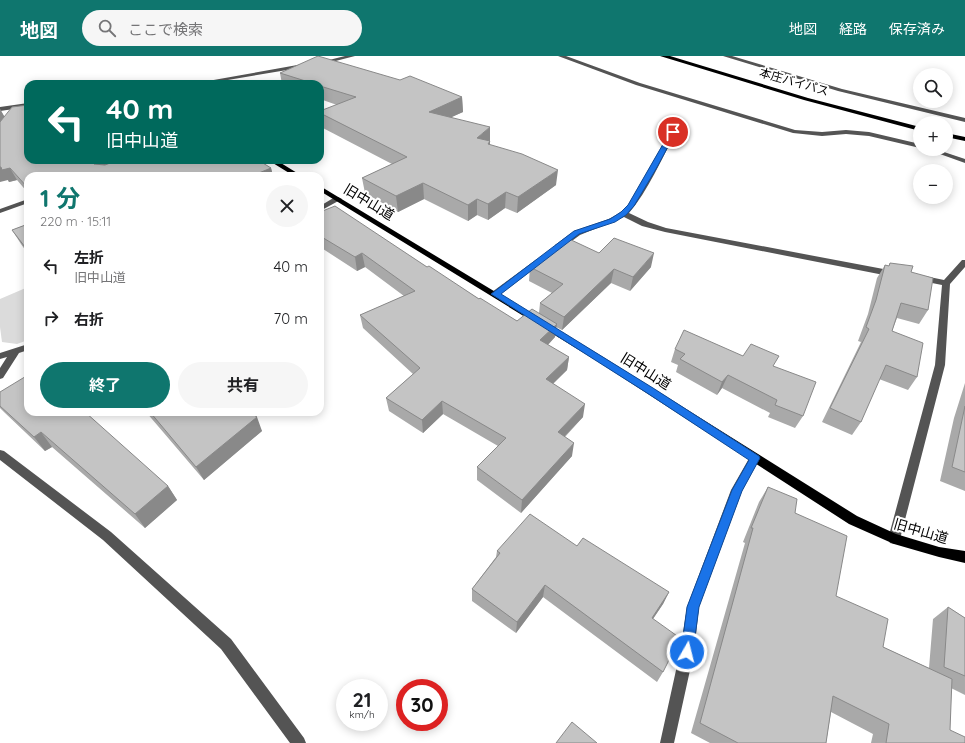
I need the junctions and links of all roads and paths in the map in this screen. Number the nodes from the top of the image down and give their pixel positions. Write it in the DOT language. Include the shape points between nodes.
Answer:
graph roads {
  1 [pos="352,56"];
  2 [pos="561,56"];
  3 [pos="663,56"];
  4 [pos="726,56"];
  5 [pos="317,63"];
  6 [pos="310,65"];
  7 [pos="218,80"];
  8 [pos="24,105"];
  9 [pos="0,108"];
  10 [pos="965,120"];
  11 [pos="913,127"];
  12 [pos="673,132"];
  13 [pos="953,137"];
  14 [pos="965,140"];
  15 [pos="913,144"];
  16 [pos="950,156"];
  17 [pos="965,161"];
  18 [pos="279,164"];
  19 [pos="292,172"];
  20 [pos="324,190"];
  21 [pos="338,199"];
  22 [pos="24,202"];
  23 [pos="324,206"];
  24 [pos="0,211"];
  25 [pos="624,214"];
  26 [pos="965,262"];
  27 [pos="946,283"];
  28 [pos="495,294"];
  29 [pos="24,348"];
  30 [pos="16,350"];
  31 [pos="0,356"];
  32 [pos="0,376"];
  33 [pos="0,454"];
  34 [pos="755,458"];
  35 [pos="894,540"];
  36 [pos="965,557"];
  37 [pos="299,743"];
  38 [pos="667,743"];
  1 -- 5 [label="street"];
  2 -- 15 [label="street" via="638,84 795,132 869,134"];
  3 -- 11 [label="highway, 本庄バイパス" via="806,99"];
  4 -- 10 [label="street" via="840,90"];
  6 -- 7 [label="street"];
  8 -- 9 [label="street"];
  12 -- 25 [label="street"];
  13 -- 14 [label="highway"];
  16 -- 17 [label="street"];
  18 -- 19 [label="main road"];
  20 -- 21 [label="main road, 旧中山道"];
  21 -- 23 [label="street"];
  21 -- 28 [label="main road, 旧中山道"];
  22 -- 24 [label="street"];
  25 -- 27 [label="street" via="665,230 718,239 758,250"];
  25 -- 28 [label="street" via="577,233"];
  26 -- 27 [label="street"];
  27 -- 35 [label="street" via="940,365"];
  28 -- 34 [label="main road, 旧中山道"];
  29 -- 30 [label="street"];
  30 -- 31 [label="street"];
  30 -- 32 [label="street"];
  33 -- 37 [label="street" via="107,536 226,644"];
  34 -- 35 [label="main road, 旧中山道" via="853,520"];
  34 -- 38 [label="street" via="737,490 693,607 687,652"];
  35 -- 36 [label="main road, 旧中山道"];
}
